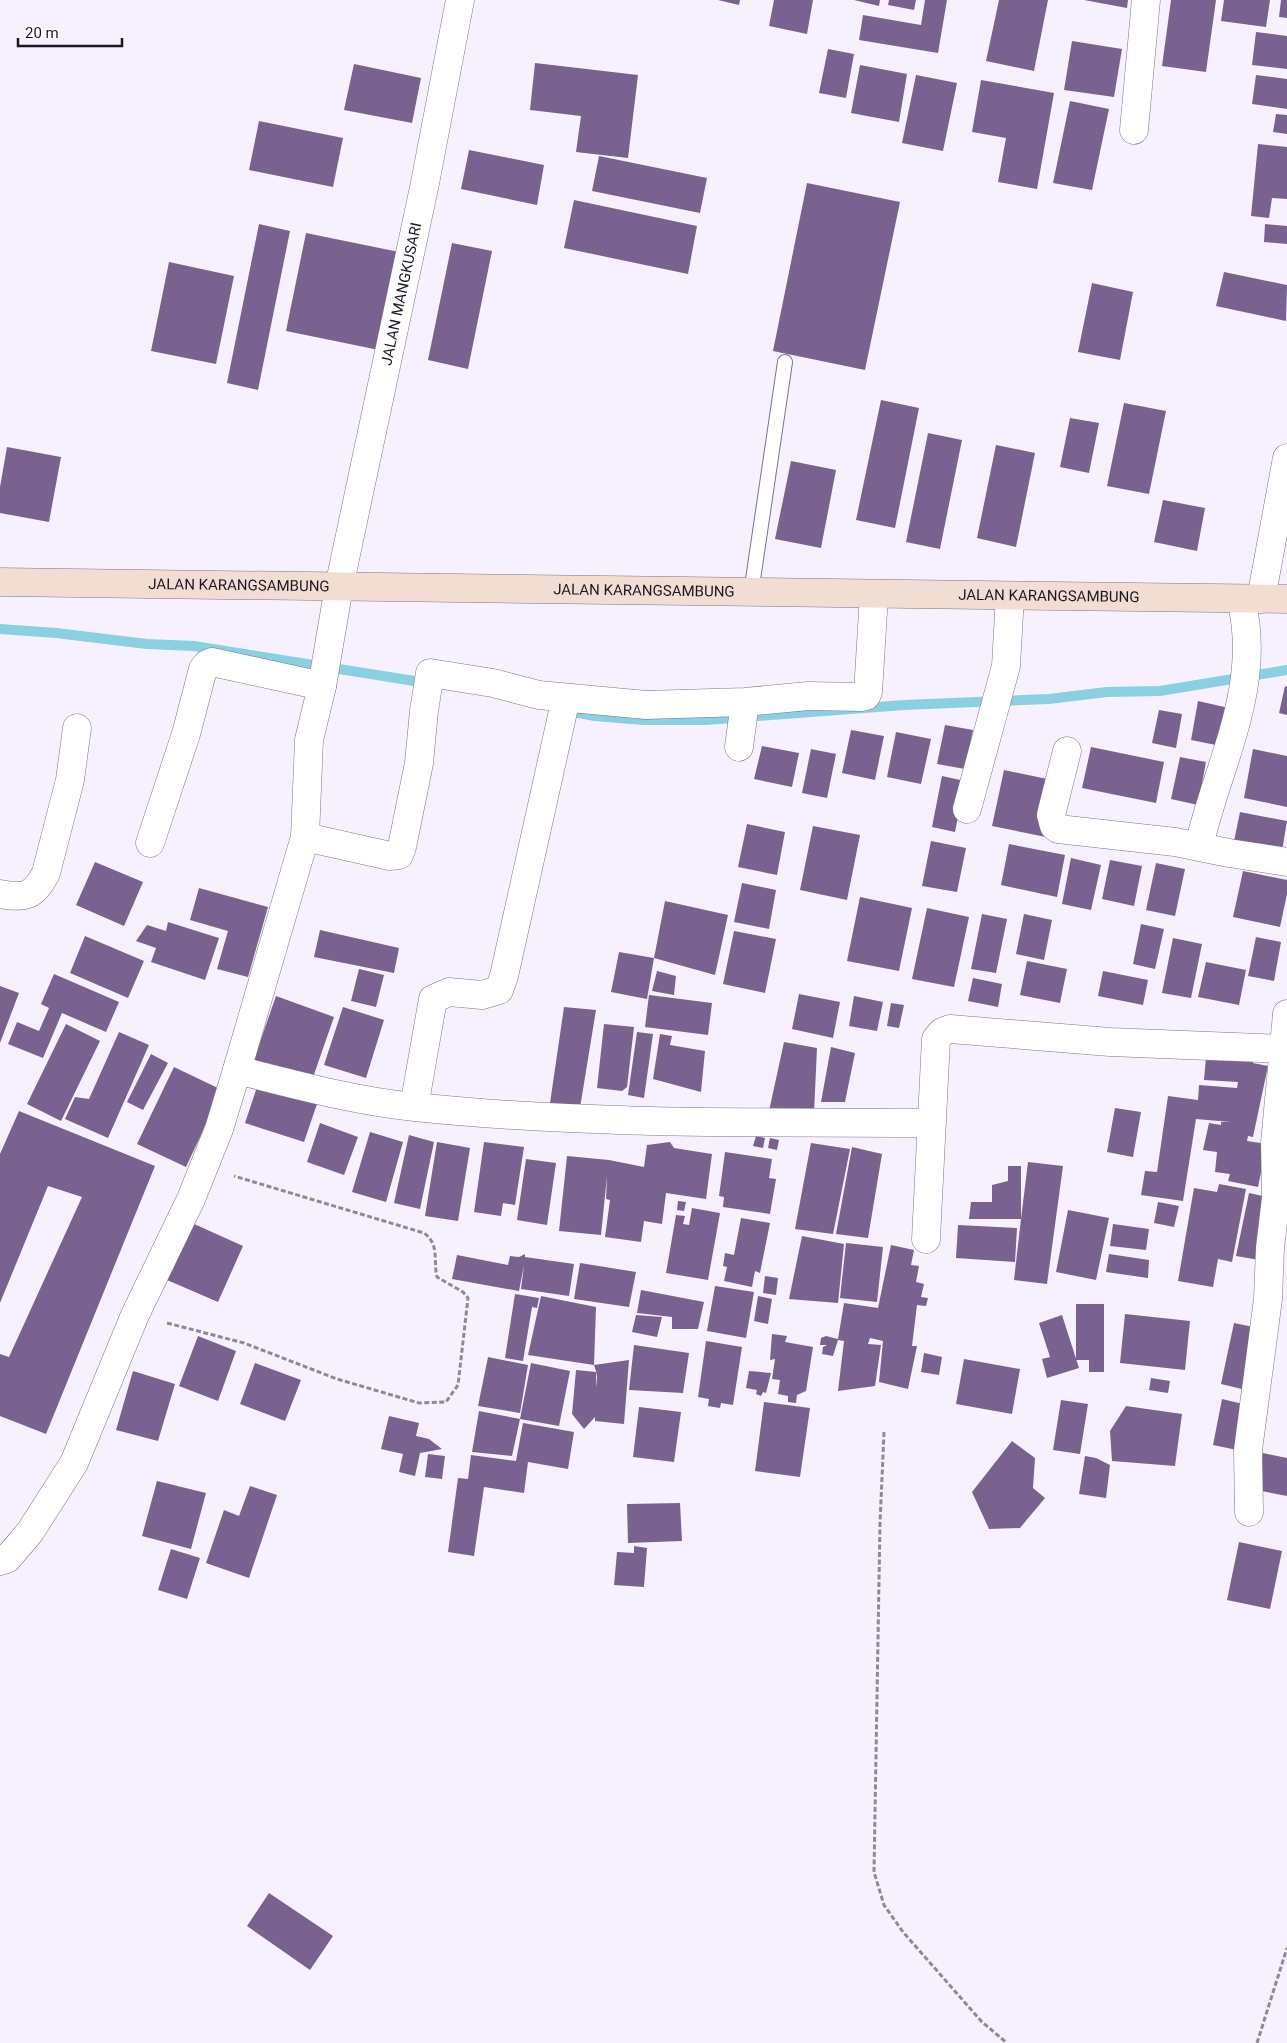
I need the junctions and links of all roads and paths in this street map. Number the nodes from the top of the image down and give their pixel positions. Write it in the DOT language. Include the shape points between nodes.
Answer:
graph roads {
  1 [pos="460,0"];
  2 [pos="1146,0"];
  3 [pos="1134,130"];
  4 [pos="785,362"];
  5 [pos="1287,458"];
  6 [pos="0,582"];
  7 [pos="338,586"];
  8 [pos="751,593"];
  9 [pos="874,595"];
  10 [pos="1008,596"];
  11 [pos="1263,599"];
  12 [pos="325,671"];
  13 [pos="566,698"];
  14 [pos="745,706"];
  15 [pos="77,728"];
  16 [pos="739,747"];
  17 [pos="1066,751"];
  18 [pos="967,809"];
  19 [pos="305,837"];
  20 [pos="150,843"];
  21 [pos="1199,846"];
  22 [pos="1287,862"];
  23 [pos="0,894"];
  24 [pos="1287,1014"];
  25 [pos="1284,1049"];
  26 [pos="238,1070"];
  27 [pos="414,1107"];
  28 [pos="932,1123"];
  29 [pos="204,1167"];
  30 [pos="926,1239"];
  31 [pos="135,1315"];
  32 [pos="884,1432"];
  33 [pos="1249,1512"];
  34 [pos="0,1561"];
  35 [pos="1287,1948"];
  36 [pos="1007,2043"];
  37 [pos="1257,2043"];
  1 -- 7 [label="street, JALAN MANGKUSARI" via="425,183"];
  2 -- 3 [label="street"];
  4 -- 8 [label="lane"];
  5 -- 11 [label="street"];
  6 -- 7 [label="main road, JALAN KARANGSAMBUNG"];
  7 -- 8 [label="main road, JALAN KARANGSAMBUNG"];
  7 -- 12 [label="street, JALAN MANGKUSARI"];
  8 -- 9 [label="main road, JALAN KARANGSAMBUNG"];
  9 -- 10 [label="main road, JALAN KARANGSAMBUNG"];
  9 -- 14 [label="street" via="866,696 808,696"];
  10 -- 11 [label="main road, JALAN KARANGSAMBUNG"];
  10 -- 18 [label="street" via="1010,622 1006,666"];
  11 -- 21 [label="street" via="1246,621 1243,700"];
  12 -- 19 [label="street, JALAN MANGKUSARI" via="309,740"];
  12 -- 20 [label="street" via="207,664"];
  13 -- 14 [label="street" via="646,705"];
  13 -- 19 [label="street" via="430,673 419,763 398,855 390,856"];
  13 -- 27 [label="street" via="499,990 482,995 450,992 433,999"];
  14 -- 16 [label="street"];
  15 -- 23 [label="street" via="70,780 40,886 30,894"];
  17 -- 21 [label="street" via="1051,815 1054,826 1064,831"];
  19 -- 26 [label="street, JALAN MANGKUSARI"];
  21 -- 22 [label="street"];
  24 -- 25 [label="street"];
  25 -- 28 [label="street" via="1110,1042 950,1029 936,1039"];
  25 -- 33 [label="street" via="1275,1143 1276,1198 1268,1299 1248,1450"];
  26 -- 27 [label="street" via="320,1091"];
  26 -- 29 [label="street, JALAN MANGKUSARI"];
  27 -- 28 [label="street" via="598,1120"];
  28 -- 30 [label="street"];
  29 -- 31 [label="street, JALAN MANGKUSARI"];
  29 -- 31 [label="path" via="424,1234 431,1239 438,1277 468,1298 458,1385 446,1402 419,1403 337,1379 244,1343"];
  31 -- 34 [label="street, JALAN MANGKUSARI" via="74,1463 30,1532 7,1558"];
  32 -- 36 [label="path" via="874,1872 884,1905 903,1932 982,2022"];
  35 -- 37 [label="path"];
}
